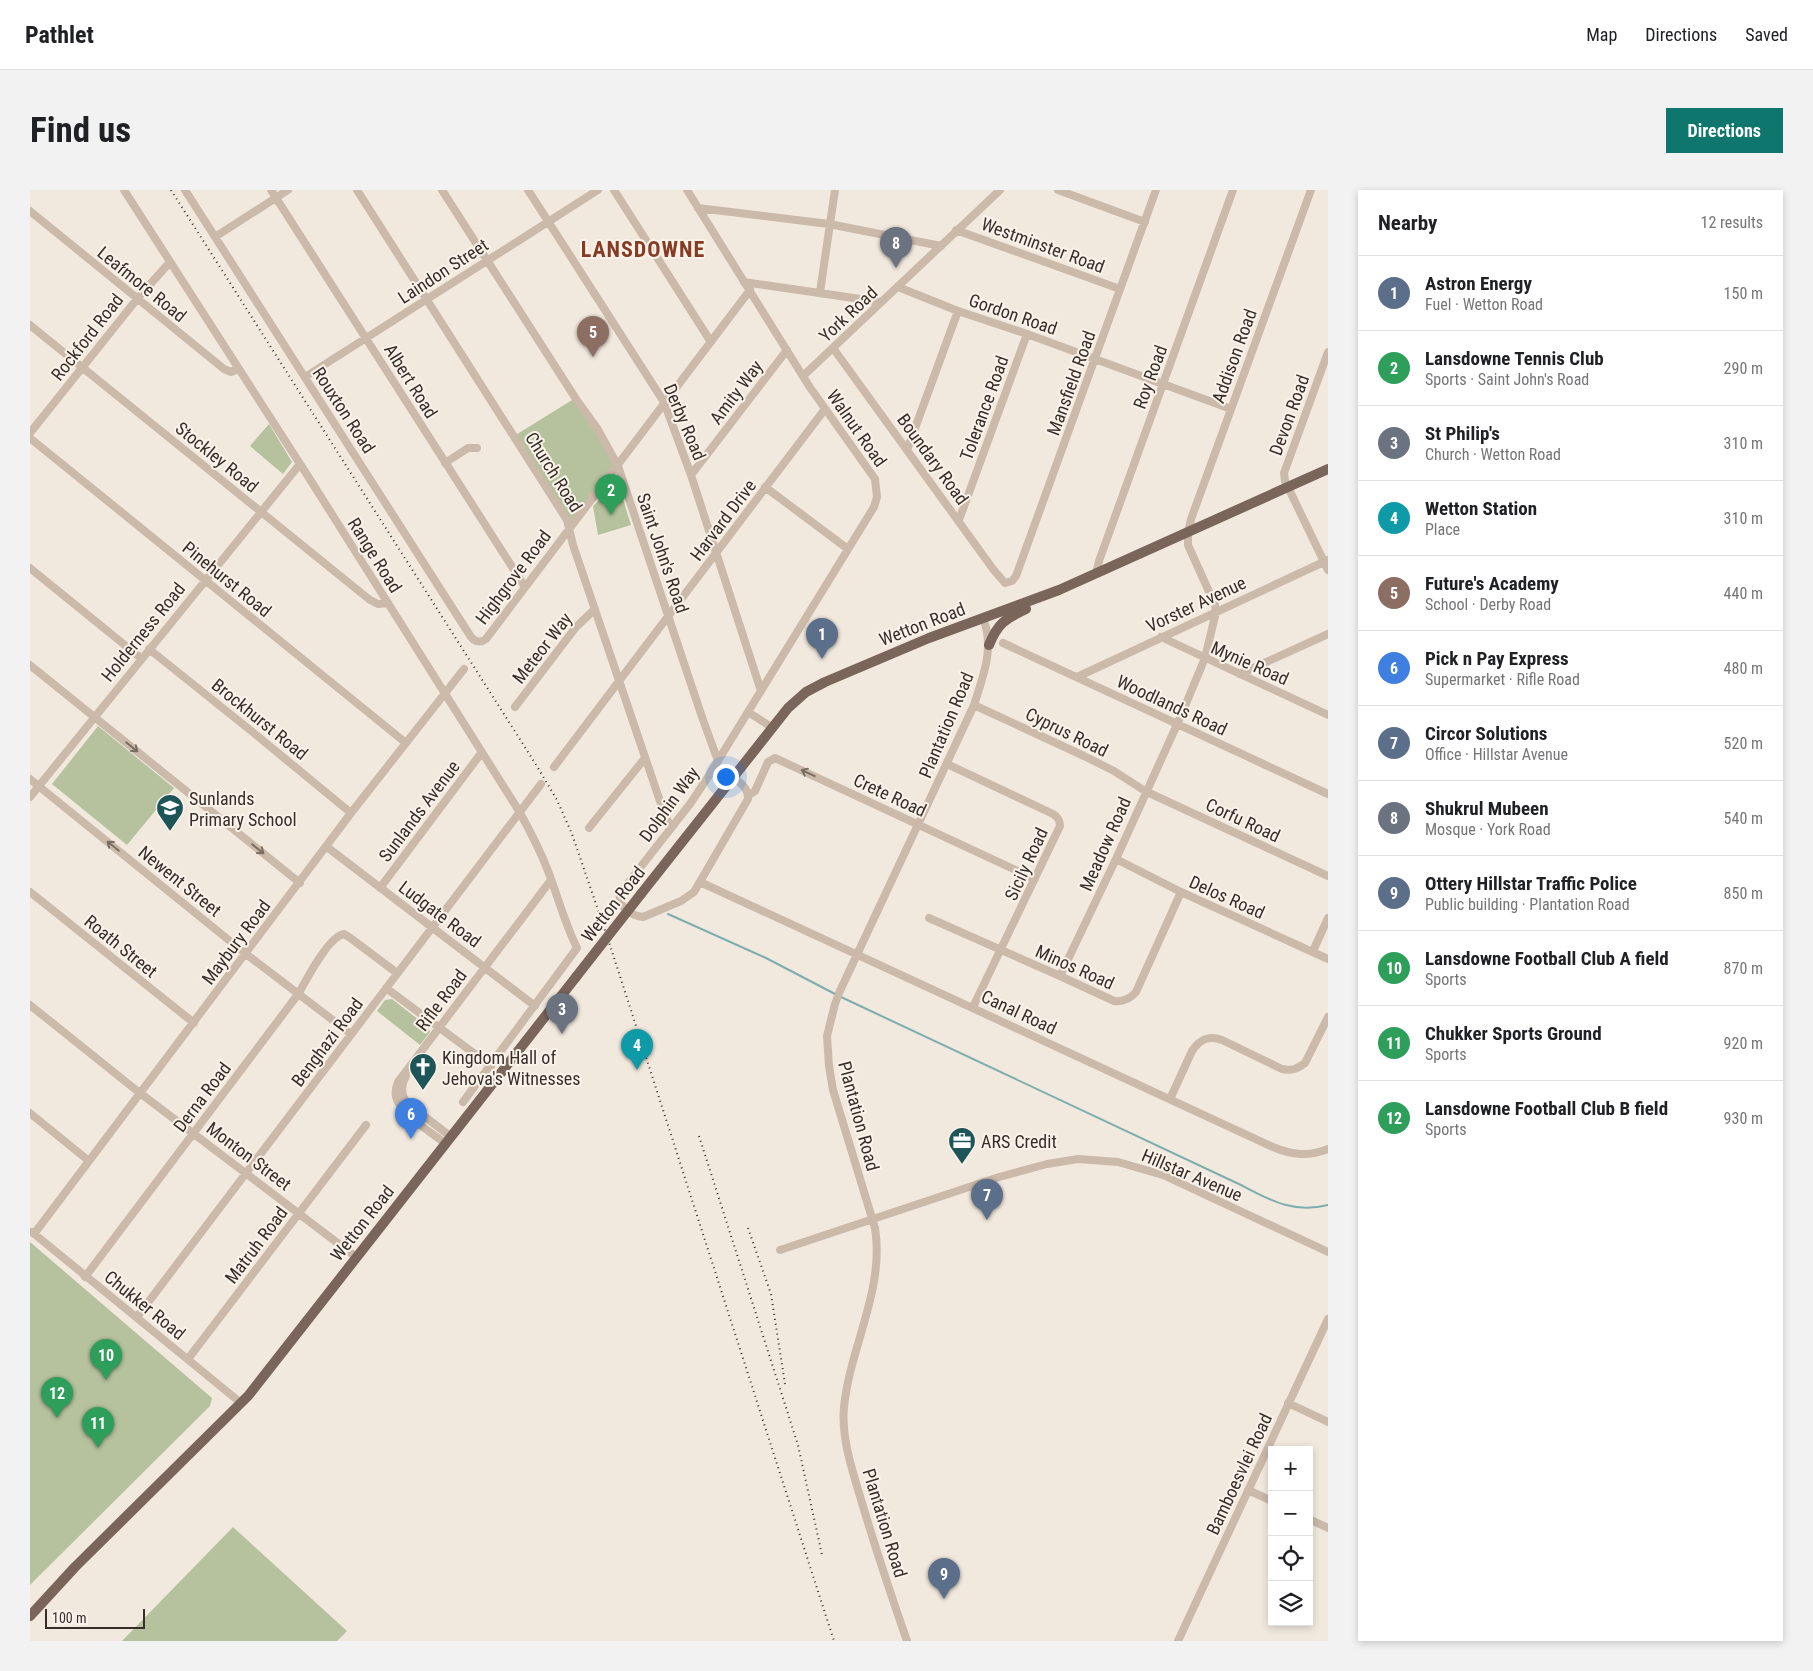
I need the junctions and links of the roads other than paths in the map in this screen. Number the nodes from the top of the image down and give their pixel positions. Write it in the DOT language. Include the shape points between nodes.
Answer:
graph roads {
  1 [pos="124,190"];
  2 [pos="185,190"];
  3 [pos="271,190"];
  4 [pos="288,190"];
  5 [pos="357,190"];
  6 [pos="442,190"];
  7 [pos="528,190"];
  8 [pos="598,190"];
  9 [pos="614,190"];
  10 [pos="687,190"];
  11 [pos="835,190"];
  12 [pos="1000,190"];
  13 [pos="1058,190"];
  14 [pos="1156,190"];
  15 [pos="1233,190"];
  16 [pos="1311,190"];
  17 [pos="276,198"];
  18 [pos="698,208"];
  19 [pos="30,211"];
  20 [pos="548,222"];
  21 [pos="1145,222"];
  22 [pos="829,224"];
  23 [pos="956,230"];
  24 [pos="215,237"];
  25 [pos="941,246"];
  26 [pos="488,260"];
  27 [pos="170,262"];
  28 [pos="744,282"];
  29 [pos="898,287"];
  30 [pos="1120,289"];
  31 [pos="750,290"];
  32 [pos="820,292"];
  33 [pos="137,299"];
  34 [pos="427,299"];
  35 [pos="882,302"];
  36 [pos="958,311"];
  37 [pos="30,325"];
  38 [pos="1027,334"];
  39 [pos="366,338"];
  40 [pos="712,342"];
  41 [pos="833,348"];
  42 [pos="787,350"];
  43 [pos="1328,352"];
  44 [pos="1095,359"];
  45 [pos="84,368"];
  46 [pos="238,369"];
  47 [pos="803,376"];
  48 [pos="305,377"];
  49 [pos="1163,384"];
  50 [pos="664,402"];
  51 [pos="825,409"];
  52 [pos="1231,409"];
  53 [pos="30,432"];
  54 [pos="30,438"];
  55 [pos="477,448"];
  56 [pos="907,450"];
  57 [pos="445,463"];
  58 [pos="300,464"];
  59 [pos="618,466"];
  60 [pos="1328,469"];
  61 [pos="691,475"];
  62 [pos="765,487"];
  63 [pos="1289,487"];
  64 [pos="260,511"];
  65 [pos="958,520"];
  66 [pos="570,527"];
  67 [pos="1188,533"];
  68 [pos="848,549"];
  69 [pos="716,555"];
  70 [pos="1326,561"];
  71 [pos="30,568"];
  72 [pos="1328,570"];
  73 [pos="1096,574"];
  74 [pos="204,580"];
  75 [pos="1010,582"];
  76 [pos="525,587"];
  77 [pos="1042,597"];
  78 [pos="388,603"];
  79 [pos="595,609"];
  80 [pos="1216,612"];
  81 [pos="668,616"];
  82 [pos="983,618"];
  83 [pos="1328,634"];
  84 [pos="1161,637"];
  85 [pos="480,642"];
  86 [pos="1003,643"];
  87 [pos="989,645"];
  88 [pos="149,650"];
  89 [pos="1205,658"];
  90 [pos="142,659"];
  91 [pos="30,665"];
  92 [pos="464,669"];
  93 [pos="1240,674"];
  94 [pos="1077,677"];
  95 [pos="619,680"];
  96 [pos="761,690"];
  97 [pos="444,693"];
  98 [pos="974,705"];
  99 [pos="515,707"];
  100 [pos="748,712"];
  101 [pos="1328,714"];
  102 [pos="94,716"];
  103 [pos="1176,724"];
  104 [pos="773,728"];
  105 [pos="406,743"];
  106 [pos="482,752"];
  107 [pos="645,758"];
  108 [pos="718,761"];
  109 [pos="947,764"];
  110 [pos="554,767"];
  111 [pos="733,778"];
  112 [pos="30,779"];
  113 [pos="541,784"];
  114 [pos="39,786"];
  115 [pos="1145,791"];
  116 [pos="1328,794"];
  117 [pos="749,795"];
  118 [pos="30,797"];
  119 [pos="519,811"];
  120 [pos="351,813"];
  121 [pos="918,824"];
  122 [pos="589,828"];
  123 [pos="671,828"];
  124 [pos="327,848"];
  125 [pos="1116,859"];
  126 [pos="1328,876"];
  127 [pos="1036,879"];
  128 [pos="551,880"];
  129 [pos="700,882"];
  130 [pos="300,883"];
  131 [pos="380,888"];
  132 [pos="30,892"];
  133 [pos="1180,892"];
  134 [pos="928,918"];
  135 [pos="1328,918"];
  136 [pos="432,927"];
  137 [pos="1001,951"];
  138 [pos="1312,951"];
  139 [pos="246,954"];
  140 [pos="857,954"];
  141 [pos="1328,959"];
  142 [pos="485,967"];
  143 [pos="397,973"];
  144 [pos="1060,976"];
  145 [pos="386,988"];
  146 [pos="299,993"];
  147 [pos="30,1004"];
  148 [pos="535,1006"];
  149 [pos="973,1008"];
  150 [pos="1328,1017"];
  151 [pos="194,1023"];
  152 [pos="439,1029"];
  153 [pos="351,1034"];
  154 [pos="491,1066"];
  155 [pos="141,1093"];
  156 [pos="1170,1099"];
  157 [pos="463,1102"];
  158 [pos="30,1113"];
  159 [pos="366,1125"];
  160 [pos="194,1133"];
  161 [pos="447,1140"];
  162 [pos="1328,1149"];
  163 [pos="89,1161"];
  164 [pos="246,1173"];
  165 [pos="299,1213"];
  166 [pos="872,1219"];
  167 [pos="32,1233"];
  168 [pos="780,1250"];
  169 [pos="1328,1252"];
  170 [pos="356,1257"];
  171 [pos="85,1276"];
  172 [pos="137,1317"];
  173 [pos="1328,1319"];
  174 [pos="1324,1337"];
  175 [pos="188,1359"];
  176 [pos="241,1403"];
  177 [pos="1288,1403"];
  178 [pos="1328,1422"];
  179 [pos="1248,1490"];
  180 [pos="1268,1500"];
  181 [pos="1313,1521"];
  182 [pos="1328,1528"];
  183 [pos="75,1567"];
  184 [pos="30,1608"];
  185 [pos="30,1616"];
  186 [pos="906,1641"];
  187 [pos="1178,1641"];
  1 -- 27 [label="street, Range Road"];
  2 -- 24 [label="street, Rouxton Road"];
  3 -- 17 [label="street, Albert Road"];
  4 -- 17 [label="street"];
  5 -- 34 [label="street, Church Road"];
  6 -- 26 [label="street, Saint John's Road"];
  7 -- 20 [label="street, Derby Road"];
  8 -- 20 [label="street, Laindon Street"];
  9 -- 40 [label="street"];
  10 -- 18 [label="street, Walnut Road"];
  11 -- 22 [label="street"];
  12 -- 23 [label="street, York Road"];
  13 -- 21 [label="street"];
  14 -- 21 [label="street, Mansfield Road"];
  15 -- 49 [label="street, Roy Road"];
  16 -- 52 [label="street, Addison Road"];
  17 -- 24 [label="street"];
  17 -- 39 [label="street, Albert Road"];
  18 -- 22 [label="street"];
  18 -- 28 [label="street, Walnut Road"];
  19 -- 33 [label="street, Leafmore Road"];
  20 -- 26 [label="street, Laindon Street"];
  20 -- 50 [label="street, Derby Road"];
  21 -- 30 [label="street, Mansfield Road"];
  22 -- 25 [label="street"];
  22 -- 32 [label="street"];
  23 -- 25 [label="street, York Road"];
  23 -- 30 [label="street, Westminster Road"];
  24 -- 48 [label="street, Rouxton Road"];
  25 -- 29 [label="street, York Road"];
  26 -- 34 [label="street, Laindon Street"];
  26 -- 59 [label="street, Saint John's Road" via="597,428"];
  27 -- 33 [label="street, Rockford Road"];
  27 -- 46 [label="street, Range Road"];
  28 -- 31 [label="street, Walnut Road"];
  28 -- 32 [label="street"];
  29 -- 35 [label="street, York Road"];
  29 -- 36 [label="street, Gordon Road"];
  30 -- 44 [label="street, Mansfield Road"];
  31 -- 40 [label="street, Highgrove Road"];
  31 -- 42 [label="street, Walnut Road"];
  32 -- 35 [label="street"];
  33 -- 45 [label="street, Rockford Road"];
  33 -- 46 [label="street, Leafmore Road" via="227,371"];
  34 -- 39 [label="street, Laindon Street"];
  34 -- 66 [label="street, Church Road"];
  35 -- 41 [label="street, York Road"];
  36 -- 38 [label="street, Gordon Road"];
  36 -- 56 [label="street"];
  37 -- 45 [label="street, Stockley Road"];
  38 -- 44 [label="street, Gordon Road"];
  38 -- 65 [label="street, Tolerance Road"];
  39 -- 48 [label="street, Laindon Street"];
  39 -- 57 [label="street, Albert Road"];
  40 -- 50 [label="street, Highgrove Road"];
  41 -- 47 [label="street, York Road"];
  41 -- 56 [label="street, Boundary Road"];
  42 -- 47 [label="street, Walnut Road"];
  42 -- 61 [label="street, Amity Way"];
  43 -- 63 [label="street, Devon Road" via="1284,473"];
  44 -- 49 [label="street, Gordon Road"];
  44 -- 75 [label="street, Mansfield Road" via="1016,576"];
  45 -- 53 [label="street, Rockford Road"];
  45 -- 64 [label="street, Stockley Road"];
  46 -- 58 [label="street, Range Road"];
  47 -- 51 [label="street, Walnut Road"];
  48 -- 85 [label="street, Rouxton Road" via="471,637"];
  49 -- 52 [label="street, Gordon Road"];
  49 -- 73 [label="street, Roy Road"];
  50 -- 59 [label="street, Highgrove Road"];
  50 -- 61 [label="street, Derby Road"];
  51 -- 62 [label="street, Harvard Drive"];
  51 -- 68 [label="street, Walnut Road" via="868,468 877,488 874,508"];
  52 -- 67 [label="street, Addison Road"];
  54 -- 74 [label="street, Pinehurst Road"];
  55 -- 57 [label="street" via="468,448"];
  56 -- 65 [label="street, Boundary Road"];
  57 -- 76 [label="street, Albert Road"];
  58 -- 64 [label="street, Holderness Road"];
  58 -- 78 [label="street, Range Road"];
  59 -- 66 [label="street, Highgrove Road"];
  59 -- 81 [label="street, Saint John's Road"];
  60 -- 63 [label="main road, Wetton Road"];
  61 -- 69 [label="street, Derby Road"];
  62 -- 68 [label="street"];
  62 -- 69 [label="street, Harvard Drive"];
  63 -- 67 [label="main road, Wetton Road"];
  63 -- 70 [label="street"];
  64 -- 74 [label="street, Holderness Road"];
  64 -- 78 [label="street, Stockley Road" via="370,600 378,604"];
  65 -- 75 [label="street, Boundary Road" via="1004,583"];
  66 -- 76 [label="street, Highgrove Road"];
  66 -- 79 [label="street, Church Road"];
  67 -- 73 [label="main road, Wetton Road"];
  67 -- 80 [label="street" via="1188,545 1214,600"];
  68 -- 96 [label="street, Walnut Road"];
  69 -- 81 [label="street, Harvard Drive"];
  69 -- 96 [label="street, Derby Road"];
  70 -- 72 [label="street"];
  70 -- 80 [label="street, Vorster Avenue"];
  71 -- 90 [label="street"];
  73 -- 77 [label="main road, Wetton Road"];
  74 -- 88 [label="street, Holderness Road"];
  74 -- 105 [label="street, Pinehurst Road"];
  76 -- 85 [label="street, Highgrove Road"];
  77 -- 82 [label="main road, Wetton Road"];
  77 -- 87 [label="main road" via="1036,604 1002,621"];
  78 -- 97 [label="street, Range Road"];
  79 -- 95 [label="street, Church Road"];
  79 -- 99 [label="street, Meteor Way" via="576,627"];
  80 -- 84 [label="street, Vorster Avenue"];
  80 -- 89 [label="street, Meadow Road"];
  81 -- 95 [label="street, Harvard Drive"];
  81 -- 108 [label="street, Saint John's Road"];
  82 -- 87 [label="street, Plantation Road"];
  82 -- 104 [label="main road, Wetton Road" via="815,687 795,701"];
  83 -- 93 [label="street"];
  84 -- 89 [label="street, Mynie Road"];
  84 -- 94 [label="street, Vorster Avenue"];
  86 -- 94 [label="street, Woodlands Road"];
  87 -- 98 [label="street, Plantation Road"];
  88 -- 90 [label="street, Holderness Road"];
  88 -- 120 [label="street, Brockhurst Road"];
  89 -- 93 [label="street, Mynie Road"];
  89 -- 103 [label="street, Meadow Road"];
  90 -- 102 [label="street, Holderness Road"];
  91 -- 102 [label="street"];
  92 -- 97 [label="street, Maybury Road"];
  93 -- 101 [label="street, Mynie Road"];
  94 -- 103 [label="street, Woodlands Road"];
  95 -- 107 [label="street, Church Road"];
  95 -- 110 [label="street, Harvard Drive"];
  96 -- 100 [label="street, Walnut Road"];
  97 -- 105 [label="street, Maybury Road"];
  97 -- 106 [label="street, Range Road"];
  98 -- 109 [label="street, Plantation Road"];
  98 -- 115 [label="street, Cyprus Road" via="1114,771"];
  100 -- 104 [label="street"];
  100 -- 108 [label="street, Dolphin Way"];
  102 -- 114 [label="street, Holderness Road"];
  102 -- 130 [label="street, one-way"];
  103 -- 115 [label="street, Meadow Road"];
  103 -- 116 [label="street, Woodlands Road"];
  104 -- 111 [label="main road, Wetton Road"];
  105 -- 120 [label="street, Maybury Road"];
  106 -- 119 [label="street, Range Road"];
  106 -- 131 [label="street, Sunlands Avenue"];
  107 -- 122 [label="street"];
  107 -- 123 [label="street, Church Road"];
  108 -- 123 [label="street, Dolphin Way"];
  109 -- 121 [label="street, Plantation Road"];
  109 -- 127 [label="street, Sicily Road" via="1059,819 1060,826"];
  111 -- 117 [label="street"];
  111 -- 161 [label="main road, Wetton Road, bridge"];
  112 -- 114 [label="street, Newent Street"];
  113 -- 119 [label="street, Benghazi Road"];
  114 -- 118 [label="street, Holderness Road"];
  139 -- 114 [label="street, Newent Street, one-way"];
  115 -- 125 [label="street, Meadow Road"];
  115 -- 126 [label="street, Corfu Road"];
  121 -- 117 [label="street, Crete Road, one-way" via="775,758 768,762"];
  117 -- 129 [label="street, Dolphin Way"];
  119 -- 128 [label="street, Range Road"];
  119 -- 136 [label="street, Benghazi Road"];
  120 -- 124 [label="street, Maybury Road"];
  121 -- 127 [label="street, Crete Road"];
  121 -- 140 [label="street, Plantation Road"];
  123 -- 129 [label="street, Dolphin Way" via="621,892 622,906 643,917 687,898"];
  124 -- 130 [label="street, Maybury Road"];
  124 -- 131 [label="street, Ludgate Road"];
  125 -- 133 [label="street, Delos Road"];
  125 -- 144 [label="street, Meadow Road"];
  127 -- 137 [label="street, Sicily Road"];
  128 -- 142 [label="street, Rifle Road"];
  128 -- 148 [label="street, Range Road" via="577,948"];
  129 -- 140 [label="street, Canal Road"];
  130 -- 139 [label="street, Maybury Road"];
  131 -- 136 [label="street, Ludgate Road"];
  132 -- 151 [label="street, Roath Street"];
  133 -- 138 [label="street, Delos Road"];
  133 -- 144 [label="street, Minos Road" via="1132,996 1114,1002"];
  134 -- 137 [label="street, Minos Road"];
  135 -- 138 [label="street"];
  136 -- 142 [label="street, Ludgate Road"];
  136 -- 143 [label="street, Benghazi Road"];
  137 -- 144 [label="street, Minos Road"];
  137 -- 149 [label="street, Sicily Road"];
  138 -- 141 [label="street, Delos Road"];
  139 -- 146 [label="street, Newent Street"];
  139 -- 151 [label="street, Maybury Road"];
  140 -- 149 [label="street, Canal Road"];
  140 -- 166 [label="street, Plantation Road" via="834,1004 827,1055 833,1090"];
  142 -- 148 [label="street, Ludgate Road"];
  142 -- 152 [label="street, Rifle Road"];
  143 -- 145 [label="street, Benghazi Road"];
  143 -- 146 [label="street, Derna Road" via="349,937 340,934 315,965"];
  145 -- 152 [label="street"];
  145 -- 153 [label="street, Benghazi Road"];
  146 -- 153 [label="street, Newent Street"];
  146 -- 160 [label="street, Derna Road"];
  147 -- 155 [label="street, Monton Street"];
  148 -- 154 [label="street"];
  149 -- 156 [label="street, Canal Road"];
  150 -- 156 [label="street" via="1305,1063 1291,1070 1282,1069 1212,1036 1206,1038 1192,1051"];
  151 -- 155 [label="street, Maybury Road"];
  152 -- 154 [label="street"];
  152 -- 161 [label="street, Rifle Road" via="398,1082 395,1091 398,1104 410,1116"];
  153 -- 164 [label="street, Benghazi Road"];
  154 -- 157 [label="street"];
  155 -- 160 [label="street, Monton Street"];
  155 -- 163 [label="street, Maybury Road"];
  156 -- 162 [label="street, Canal Road" via="1280,1150 1310,1155"];
  158 -- 163 [label="street"];
  159 -- 165 [label="street, Matruh Road"];
  160 -- 164 [label="street, Monton Street"];
  160 -- 171 [label="street, Derna Road"];
  161 -- 170 [label="main road, Wetton Road"];
  163 -- 167 [label="street, Maybury Road"];
  164 -- 165 [label="street, Monton Street"];
  164 -- 172 [label="street, Benghazi Road"];
  165 -- 170 [label="street, Monton Street"];
  165 -- 175 [label="street, Matruh Road"];
  166 -- 168 [label="street, Hillstar Avenue"];
  166 -- 169 [label="street, Hillstar Avenue" via="1047,1164 1078,1160 1118,1162 1163,1175"];
  166 -- 186 [label="street, Plantation Road" via="878,1248 875,1279 848,1382 843,1419 854,1476"];
  167 -- 171 [label="street, Chukker Road"];
  170 -- 176 [label="main road, Wetton Road"];
  171 -- 172 [label="street, Chukker Road"];
  172 -- 175 [label="street, Chukker Road"];
  173 -- 174 [label="street, Bamboesvlei Road"];
  174 -- 177 [label="street, Bamboesvlei Road"];
  175 -- 176 [label="street, Chukker Road"];
  176 -- 183 [label="main road, Wetton Road"];
  177 -- 178 [label="street"];
  177 -- 179 [label="street, Bamboesvlei Road"];
  179 -- 180 [label="street"];
  179 -- 187 [label="street, Bamboesvlei Road"];
  181 -- 182 [label="street"];
  183 -- 184 [label="main road, Wetton Road"];
  183 -- 185 [label="main road, Wetton Road"];
}
